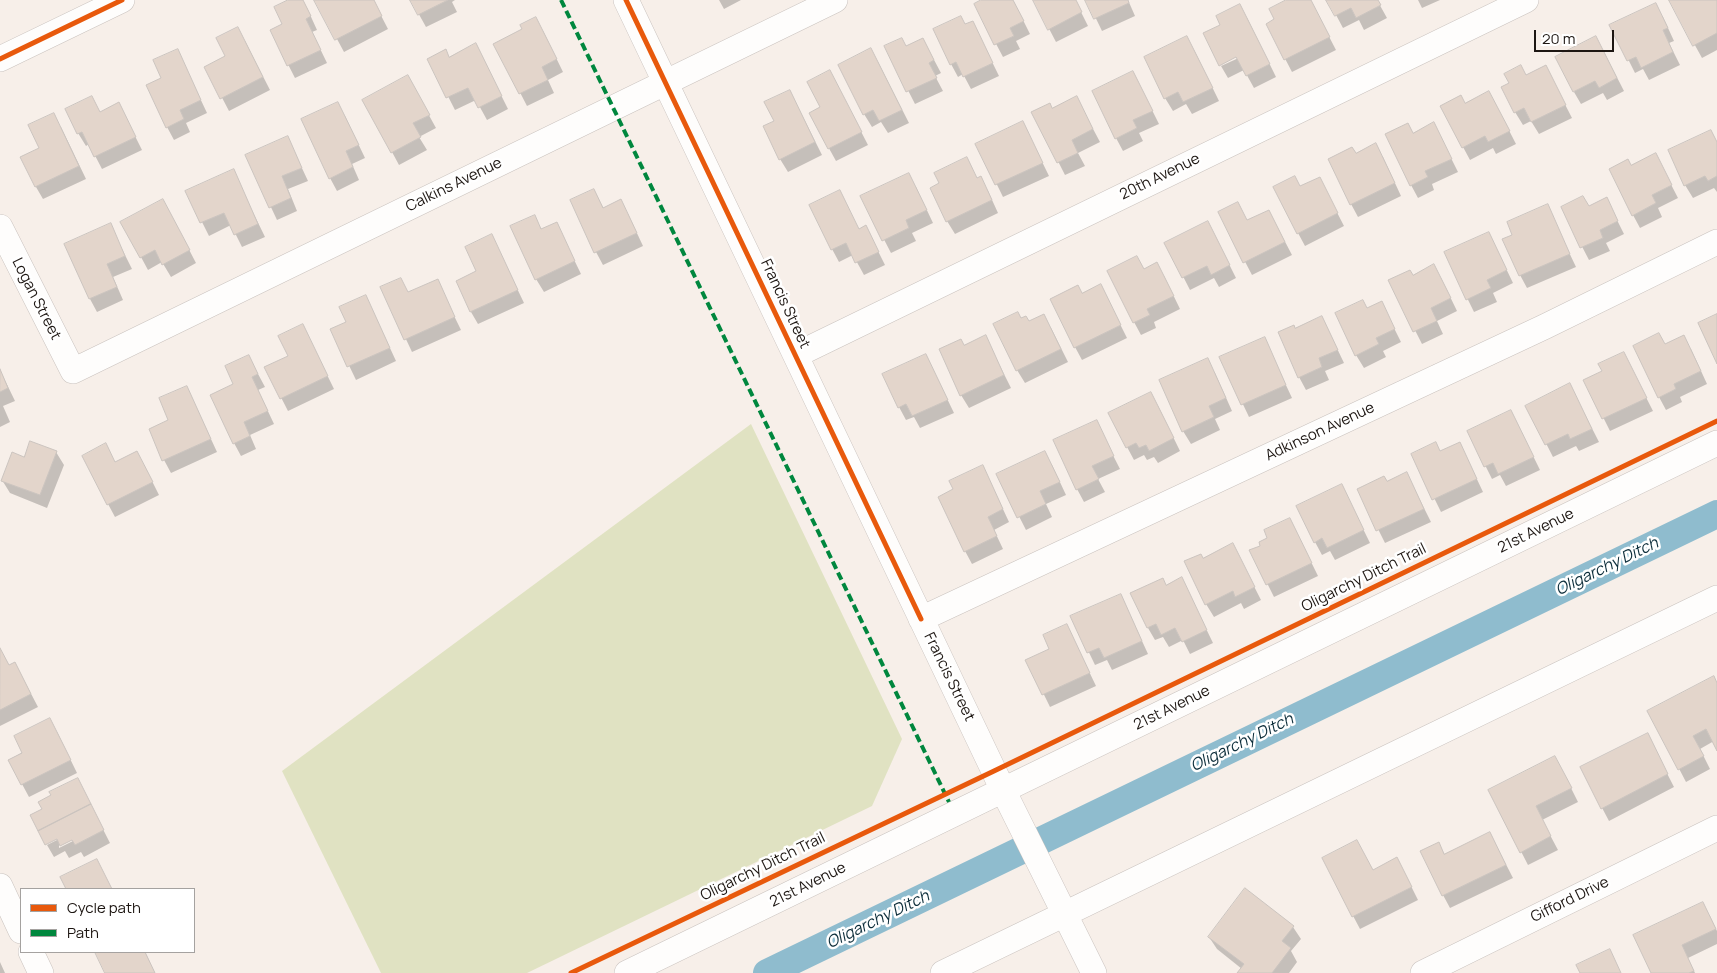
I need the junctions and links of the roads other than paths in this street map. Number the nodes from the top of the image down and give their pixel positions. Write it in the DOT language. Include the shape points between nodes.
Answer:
graph roads {
  1 [pos="122,0"];
  2 [pos="626,0"];
  3 [pos="836,0"];
  4 [pos="1526,0"];
  5 [pos="0,59"];
  6 [pos="665,82"];
  7 [pos="0,227"];
  8 [pos="1717,242"];
  9 [pos="796,355"];
  10 [pos="73,372"];
  11 [pos="1717,443"];
  12 [pos="1717,598"];
  13 [pos="922,619"];
  14 [pos="1003,790"];
  15 [pos="1717,828"];
  16 [pos="0,886"];
  17 [pos="1064,914"];
  18 [pos="20,929"];
  19 [pos="31,953"];
  20 [pos="41,973"];
  21 [pos="627,973"];
  22 [pos="943,973"];
  23 [pos="1094,973"];
  24 [pos="1423,973"];
  1 -- 5 [label="street"];
  2 -- 6 [label="street, Francis Street"];
  3 -- 6 [label="street, Calkins Avenue"];
  4 -- 9 [label="street, 20th Avenue"];
  6 -- 9 [label="street, Francis Street"];
  6 -- 10 [label="street, Calkins Avenue"];
  7 -- 10 [label="street, Logan Street"];
  8 -- 13 [label="street, Adkinson Avenue" via="1544,327"];
  9 -- 13 [label="street, Francis Street"];
  11 -- 14 [label="street, 21st Avenue"];
  12 -- 17 [label="street"];
  13 -- 14 [label="street, Francis Street"];
  14 -- 17 [label="street, Francis Street"];
  14 -- 21 [label="street, 21st Avenue"];
  15 -- 24 [label="street, Gifford Drive"];
  16 -- 18 [label="street"];
  17 -- 22 [label="street"];
  17 -- 23 [label="street, Francis Street"];
  19 -- 20 [label="street"];
}
